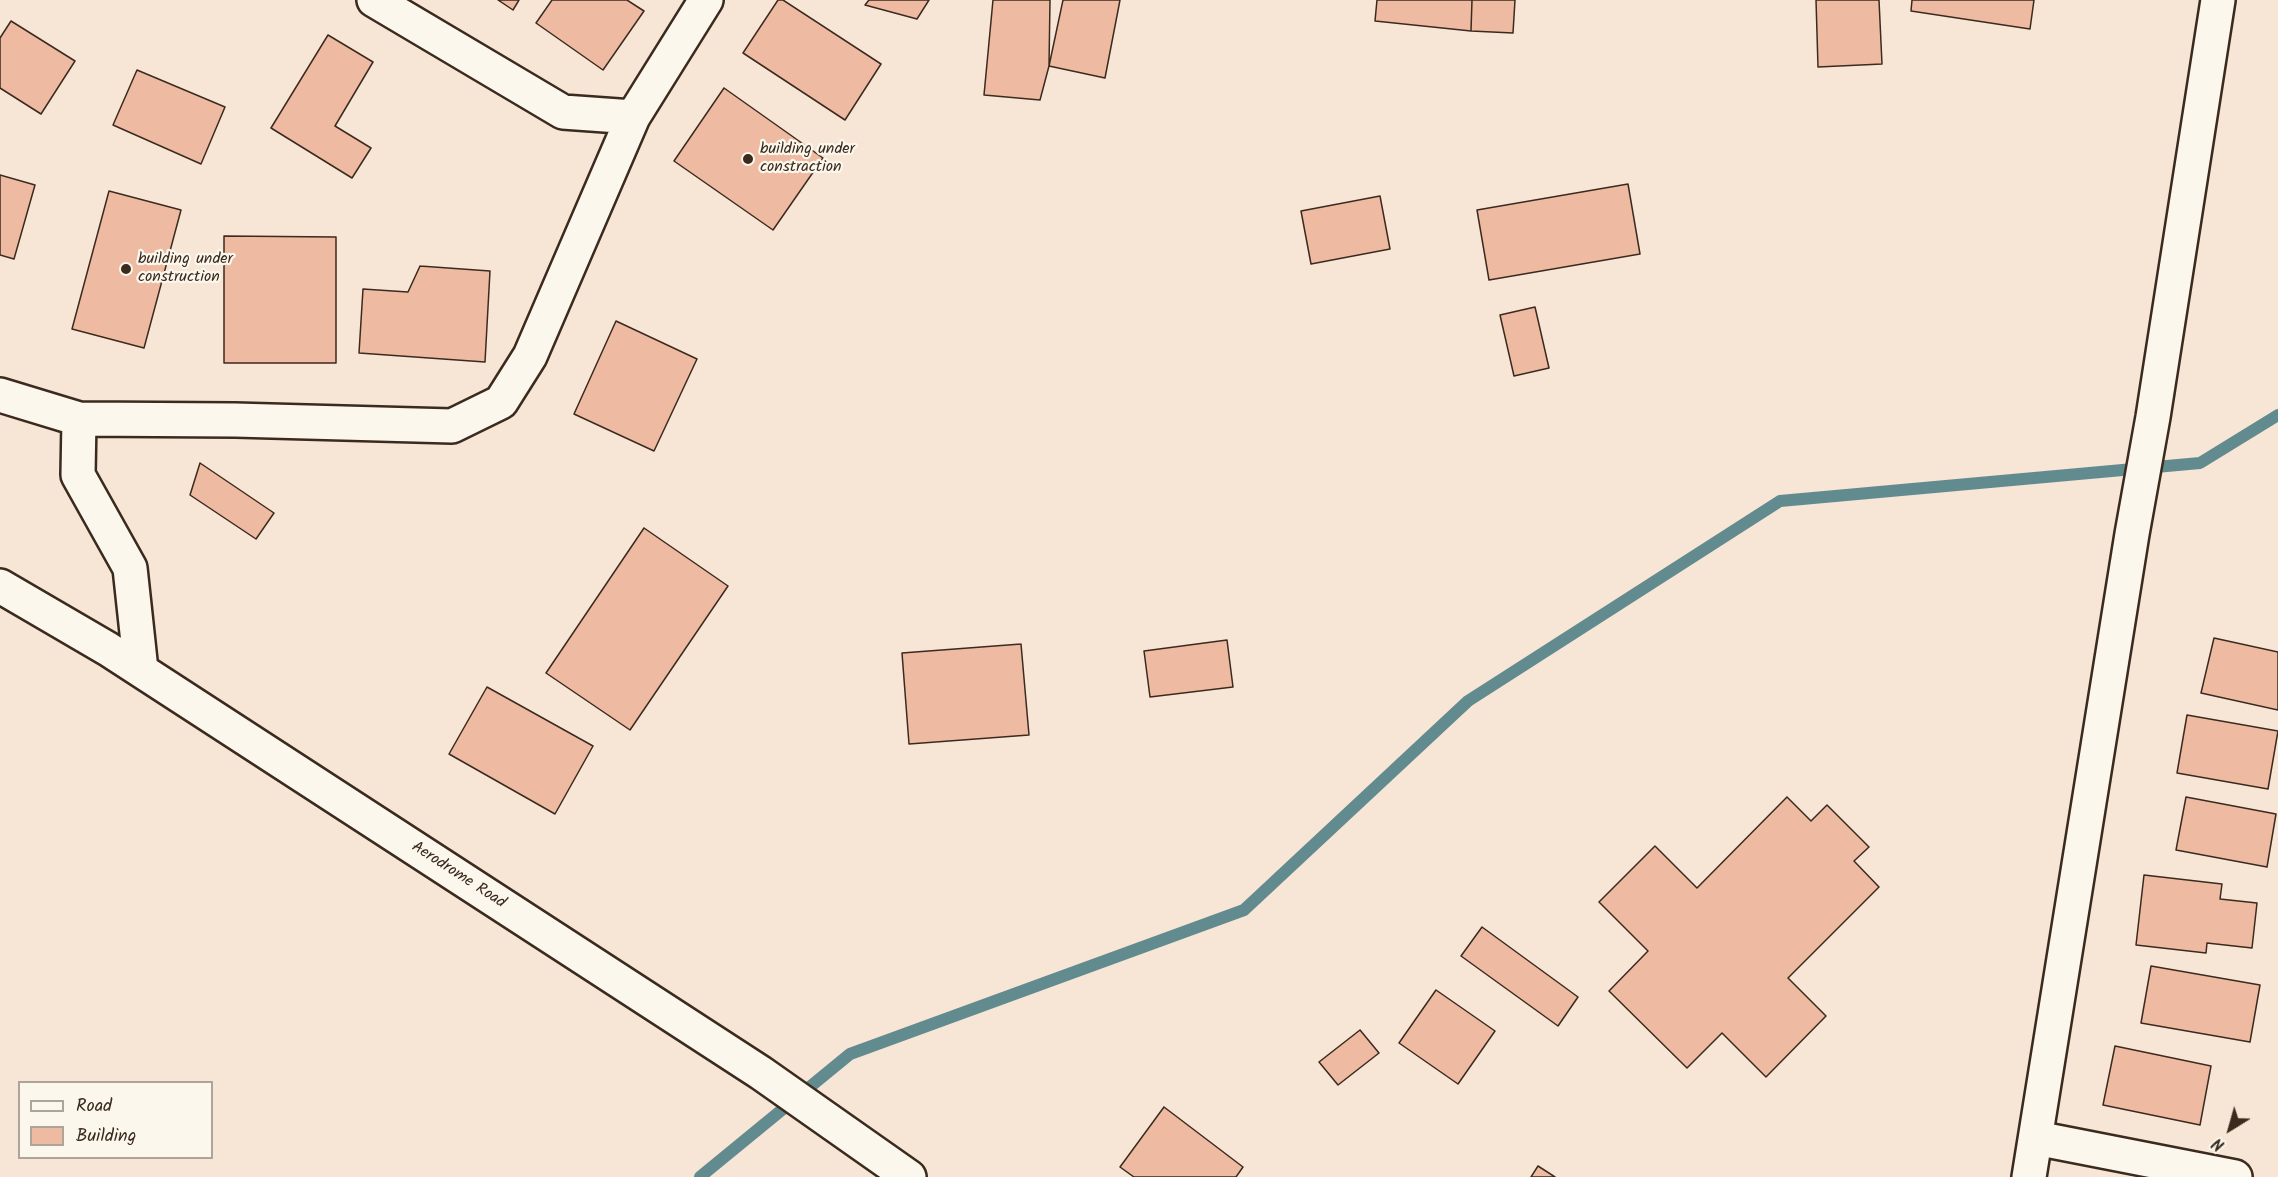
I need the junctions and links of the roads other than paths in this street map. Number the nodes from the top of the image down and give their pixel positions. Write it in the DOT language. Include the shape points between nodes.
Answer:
graph roads {
  1 [pos="374,0"];
  2 [pos="706,0"];
  3 [pos="2218,0"];
  4 [pos="633,117"];
  5 [pos="0,395"];
  6 [pos="79,419"];
  7 [pos="0,586"];
  8 [pos="141,670"];
  9 [pos="2036,1138"];
  10 [pos="899,1170"];
  11 [pos="2029,1177"];
  12 [pos="2235,1177"];
  1 -- 4 [label="street" via="563,112"];
  2 -- 4 [label="street"];
  3 -- 9 [label="street"];
  4 -- 6 [label="street" via="530,356 501,402 452,426"];
  5 -- 6 [label="street"];
  6 -- 8 [label="street" via="78,475 130,568"];
  7 -- 8 [label="street, Aerodrome Road"];
  8 -- 10 [label="street, Aerodrome Road" via="761,1073"];
  9 -- 11 [label="street"];
  9 -- 12 [label="street"];
}
